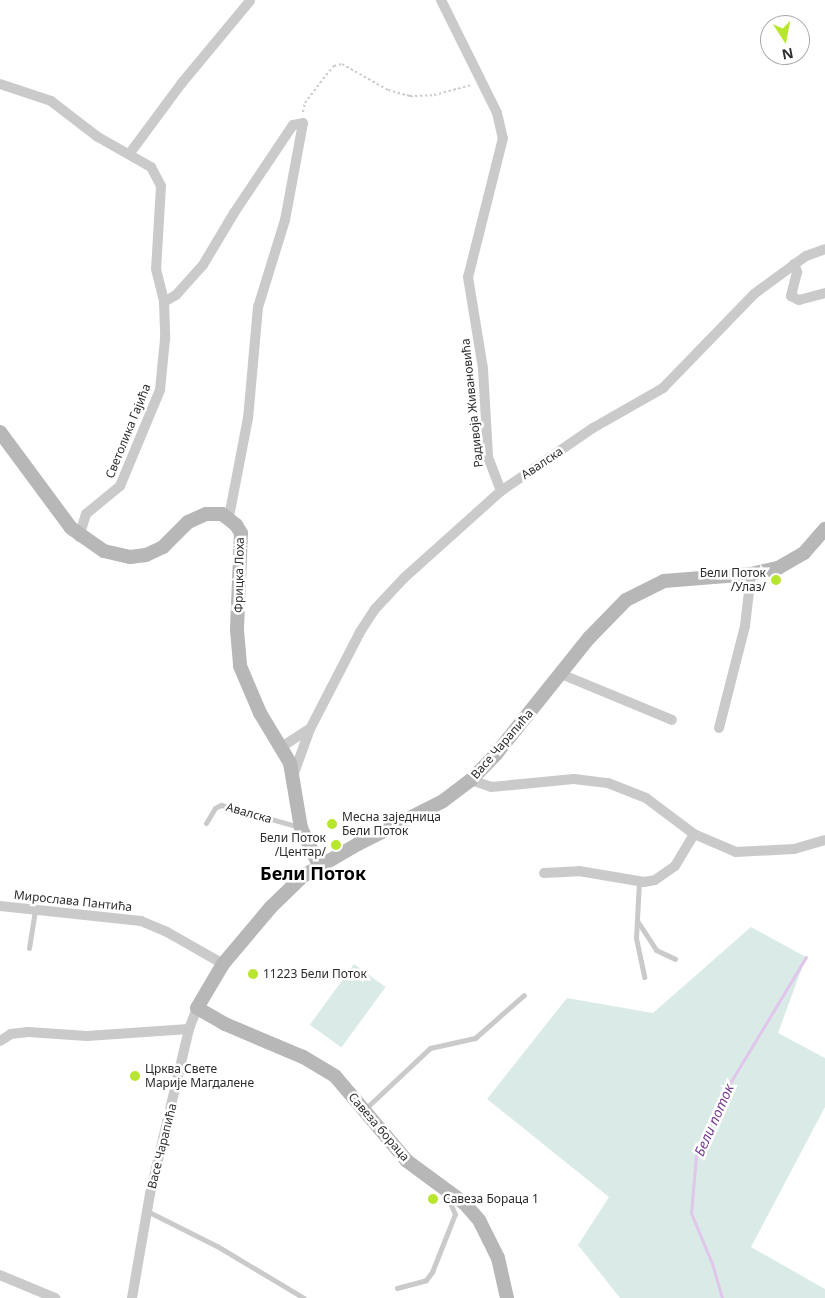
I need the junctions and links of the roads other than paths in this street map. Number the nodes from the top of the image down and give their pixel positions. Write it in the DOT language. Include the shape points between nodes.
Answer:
graph roads {
  1 [pos="441,0"];
  2 [pos="250,1"];
  3 [pos="0,84"];
  4 [pos="130,153"];
  5 [pos="825,249"];
  6 [pos="794,264"];
  7 [pos="825,294"];
  8 [pos="164,302"];
  9 [pos="0,432"];
  10 [pos="501,491"];
  11 [pos="229,517"];
  12 [pos="825,529"];
  13 [pos="79,537"];
  14 [pos="751,574"];
  15 [pos="561,674"];
  16 [pos="672,720"];
  17 [pos="719,728"];
  18 [pos="310,729"];
  19 [pos="282,746"];
  20 [pos="294,773"];
  21 [pos="471,780"];
  22 [pos="206,823"];
  23 [pos="301,828"];
  24 [pos="694,834"];
  25 [pos="825,840"];
  26 [pos="319,865"];
  27 [pos="544,873"];
  28 [pos="639,881"];
  29 [pos="0,906"];
  30 [pos="35,912"];
  31 [pos="636,919"];
  32 [pos="29,948"];
  33 [pos="675,959"];
  34 [pos="223,964"];
  35 [pos="644,977"];
  36 [pos="524,995"];
  37 [pos="197,1008"];
  38 [pos="189,1029"];
  39 [pos="0,1041"];
  40 [pos="364,1110"];
  41 [pos="444,1189"];
  42 [pos="147,1211"];
  43 [pos="0,1275"];
  44 [pos="397,1288"];
  45 [pos="55,1298"];
  46 [pos="132,1298"];
  47 [pos="304,1298"];
  48 [pos="506,1298"];
  1 -- 10 [label="street, Радивоја Живановића" via="500,120 502,147 468,277 483,369 488,457"];
  2 -- 4 [label="street" via="192,70"];
  3 -- 4 [label="street, Светолика Гајића" via="51,101 98,138"];
  4 -- 8 [label="street, Светолика Гајића" via="156,172 161,186 156,269"];
  5 -- 6 [label="street, Авалска"];
  6 -- 7 [label="street" via="797,272 791,296 799,300"];
  6 -- 10 [label="street, Авалска" via="731,316 663,388 593,428"];
  8 -- 11 [label="street" via="176,295 203,265 234,212 293,125 301,122 304,127 285,220 258,307 248,418"];
  8 -- 13 [label="street, Светолика Гајића" via="164,372 160,390 120,486 86,514"];
  9 -- 13 [label="street"];
  10 -- 18 [label="street, Авалска" via="430,552 375,609 352,646"];
  11 -- 13 [label="street" via="216,512 196,517 164,547 138,557 104,551"];
  11 -- 19 [label="street, Фрицка Лоха" via="241,533 237,630 240,666 261,716"];
  12 -- 14 [label="street, Васе Чарапића" via="797,558 778,568"];
  14 -- 15 [label="street, Васе Чарапића" via="675,579 640,591 606,619"];
  14 -- 17 [label="street" via="746,626"];
  15 -- 16 [label="street"];
  15 -- 21 [label="street, Васе Чарапића"];
  18 -- 19 [label="street"];
  18 -- 20 [label="street, Авалска"];
  19 -- 20 [label="street, Авалска"];
  20 -- 23 [label="street, Авалска"];
  21 -- 24 [label="street" via="491,787 574,779 608,783 646,798"];
  21 -- 26 [label="street, Васе Чарапића" via="443,801"];
  22 -- 23 [label="lane, Авалска" via="215,808 221,805"];
  23 -- 26 [label="street, Авалска"];
  24 -- 25 [label="street" via="720,847 746,853 799,848"];
  24 -- 28 [label="street" via="668,873 655,880"];
  26 -- 34 [label="street, Васе Чарапића" via="275,902"];
  27 -- 28 [label="street" via="598,873"];
  28 -- 31 [label="lane"];
  29 -- 30 [label="street, Мирослава Пантића"];
  30 -- 32 [label="lane"];
  30 -- 34 [label="street, Мирослава Пантића" via="141,921 168,932"];
  31 -- 33 [label="lane" via="656,950"];
  31 -- 35 [label="lane" via="636,938"];
  34 -- 37 [label="street, Васе Чарапића"];
  36 -- 40 [label="lane" via="475,1038 430,1048"];
  37 -- 38 [label="street, Васе Чарапића"];
  37 -- 40 [label="street, Савеза бораца" via="328,1071"];
  38 -- 39 [label="street" via="87,1036 28,1032 10,1034"];
  38 -- 42 [label="street, Васе Чарапића"];
  40 -- 41 [label="street, Савеза бораца" via="407,1161"];
  41 -- 44 [label="lane" via="455,1214 432,1272 426,1280"];
  41 -- 48 [label="street, Савеза бораца" via="464,1203 489,1237"];
  42 -- 46 [label="street, Васе Чарапића"];
  42 -- 47 [label="lane" via="217,1246"];
  43 -- 45 [label="street"];
}
